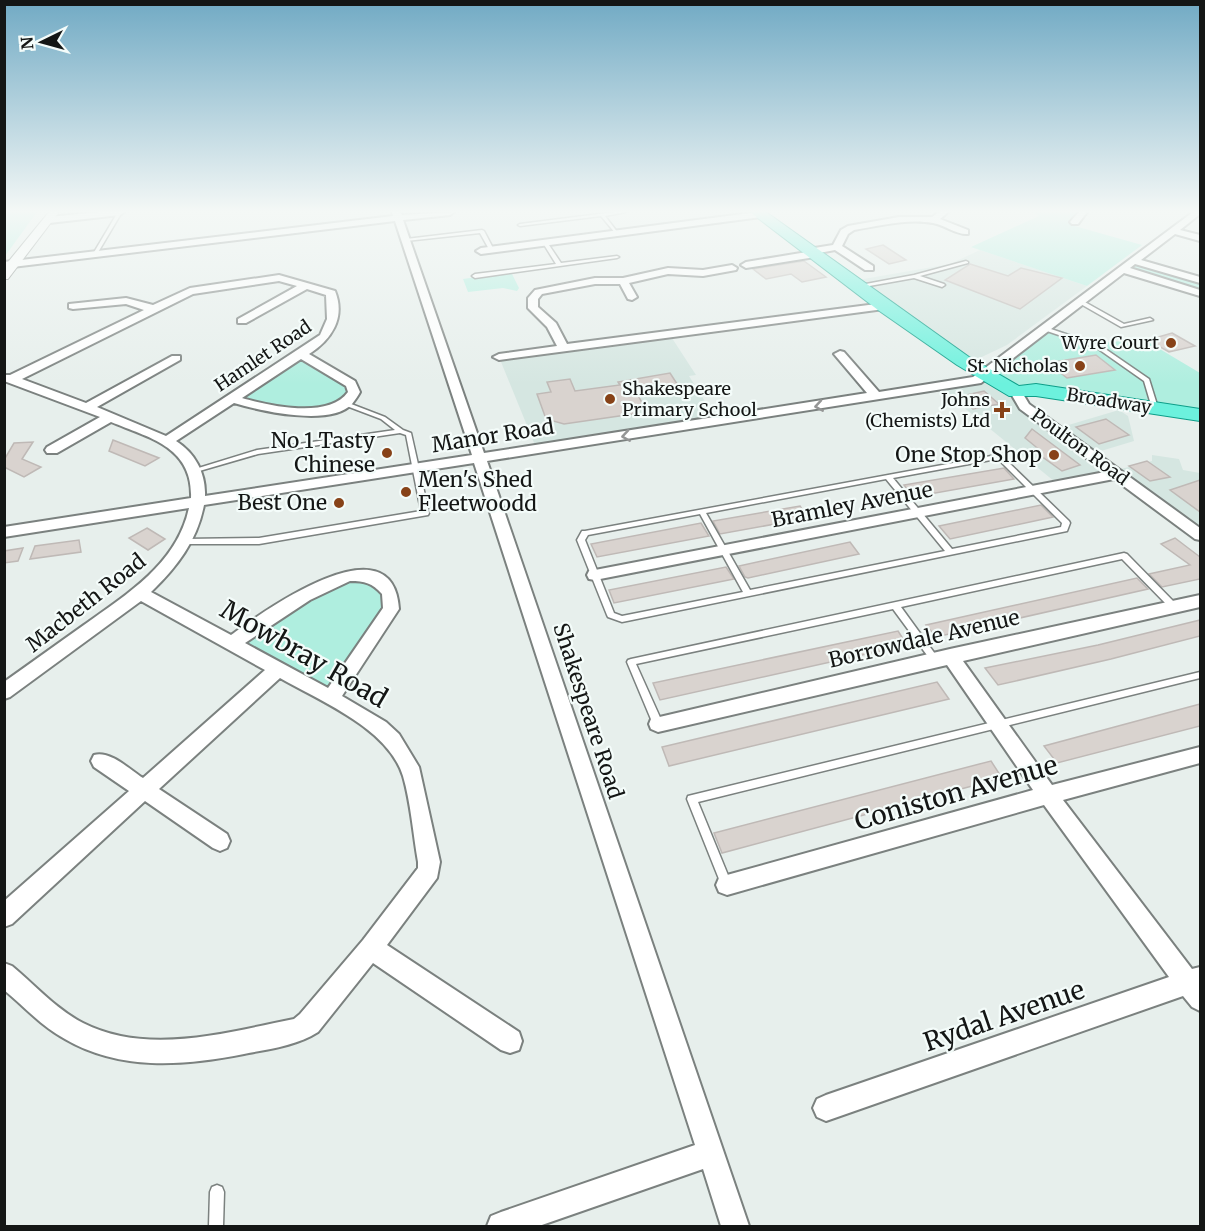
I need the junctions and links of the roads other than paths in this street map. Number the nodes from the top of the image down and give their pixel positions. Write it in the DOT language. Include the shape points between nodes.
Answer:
graph roads {
  1 [pos="416,269"];
  2 [pos="521,269"];
  3 [pos="713,269"];
  4 [pos="836,269"];
  5 [pos="938,269"];
  6 [pos="1123,269"];
  7 [pos="1124,269"];
  8 [pos="1164,269"];
  9 [pos="703,273"];
  10 [pos="475,276"];
  11 [pos="914,276"];
  12 [pos="1200,280"];
  13 [pos="623,281"];
  14 [pos="307,285"];
  15 [pos="942,285"];
  16 [pos="709,286"];
  17 [pos="858,286"];
  18 [pos="523,291"];
  19 [pos="1200,293"];
  20 [pos="536,294"];
  21 [pos="632,297"];
  22 [pos="1081,302"];
  23 [pos="73,306"];
  24 [pos="884,306"];
  25 [pos="150,308"];
  26 [pos="1150,320"];
  27 [pos="242,321"];
  28 [pos="1046,329"];
  29 [pos="564,349"];
  30 [pos="840,354"];
  31 [pos="302,355"];
  32 [pos="176,357"];
  33 [pos="499,357"];
  34 [pos="986,375"];
  35 [pos="8,378"];
  36 [pos="1016,392"];
  37 [pos="877,397"];
  38 [pos="233,399"];
  39 [pos="346,404"];
  40 [pos="87,408"];
  41 [pos="1155,408"];
  42 [pos="1200,415"];
  43 [pos="110,417"];
  44 [pos="401,431"];
  45 [pos="167,441"];
  46 [pos="52,450"];
  47 [pos="478,459"];
  48 [pos="416,469"];
  49 [pos="194,471"];
  50 [pos="1117,474"];
  51 [pos="889,478"];
  52 [pos="1034,490"];
  53 [pos="197,503"];
  54 [pos="702,512"];
  55 [pos="919,514"];
  56 [pos="4,532"];
  57 [pos="1200,535"];
  58 [pos="185,542"];
  59 [pos="723,550"];
  60 [pos="950,552"];
  61 [pos="596,575"];
  62 [pos="140,593"];
  63 [pos="748,594"];
  64 [pos="1200,602"];
  65 [pos="895,605"];
  66 [pos="1173,606"];
  67 [pos="233,643"];
  68 [pos="942,658"];
  69 [pos="278,669"];
  70 [pos="1200,675"];
  71 [pos="4,692"];
  72 [pos="332,698"];
  73 [pos="998,723"];
  74 [pos="658,724"];
  75 [pos="1200,755"];
  76 [pos="101,761"];
  77 [pos="145,790"];
  78 [pos="1048,795"];
  79 [pos="220,841"];
  80 [pos="727,885"];
  81 [pos="4,916"];
  82 [pos="371,948"];
  83 [pos="4,974"];
  84 [pos="1196,987"];
  85 [pos="510,1041"];
  86 [pos="826,1108"];
  87 [pos="711,1153"];
  88 [pos="217,1192"];
  89 [pos="216,1227"];
  90 [pos="501,1227"];
  91 [pos="735,1227"];
  1 -- 47 [label="street, Shakespeare Road"];
  2 -- 10 [label="lane"];
  3 -- 9 [label="street"];
  4 -- 17 [label="main road, Poulton Road"];
  5 -- 11 [label="lane"];
  6 -- 22 [label="street"];
  7 -- 19 [label="street"];
  8 -- 12 [label="street"];
  9 -- 13 [label="street" via="668,271"];
  9 -- 16 [label="street"];
  11 -- 15 [label="lane"];
  11 -- 17 [label="lane"];
  13 -- 20 [label="street" via="595,281"];
  13 -- 21 [label="street"];
  14 -- 25 [label="street, Hamlet Road" via="279,278 207,287"];
  14 -- 27 [label="street"];
  14 -- 31 [label="street, Hamlet Road" via="331,293 333,321 325,337"];
  17 -- 24 [label="main road, Poulton Road"];
  18 -- 20 [label="street"];
  20 -- 29 [label="street" via="531,303 533,308 552,326"];
  22 -- 26 [label="lane" via="1123,326"];
  22 -- 28 [label="street"];
  23 -- 25 [label="street" via="126,301"];
  24 -- 29 [label="street"];
  24 -- 34 [label="main road, Poulton Road"];
  25 -- 35 [label="street, Hamlet Road"];
  28 -- 34 [label="street"];
  28 -- 41 [label="lane" via="1099,347 1147,380"];
  29 -- 33 [label="street"];
  30 -- 37 [label="street"];
  31 -- 38 [label="street, Hamlet Road"];
  31 -- 39 [label="street" via="351,384 354,392"];
  32 -- 40 [label="street"];
  34 -- 36 [label="main road, Poulton Road"];
  34 -- 37 [label="street, Manor Road" via="977,380"];
  35 -- 40 [label="street"];
  36 -- 41 [label="main road, Broadway" via="1036,390"];
  36 -- 50 [label="street, Poulton Road" via="1024,406"];
  37 -- 47 [label="street, Manor Road, one-way"];
  38 -- 39 [label="street" via="310,412"];
  38 -- 45 [label="street, Hamlet Road"];
  39 -- 44 [label="lane" via="383,418"];
  40 -- 43 [label="street"];
  41 -- 42 [label="main road, Broadway"];
  43 -- 45 [label="street"];
  43 -- 46 [label="street"];
  44 -- 48 [label="lane" via="409,434"];
  44 -- 49 [label="lane" via="257,452"];
  45 -- 49 [label="street" via="183,453"];
  47 -- 48 [label="street, Manor Road"];
  47 -- 87 [label="street, Shakespeare Road"];
  48 -- 53 [label="street, Manor Road"];
  48 -- 58 [label="lane" via="425,513 260,541"];
  49 -- 53 [label="street, Macbeth Road"];
  50 -- 52 [label="street, Bramley Avenue"];
  50 -- 57 [label="street, Poulton Road"];
  51 -- 52 [label="lane" via="991,458 1002,460"];
  51 -- 54 [label="lane"];
  51 -- 55 [label="lane"];
  52 -- 55 [label="street, Bramley Avenue"];
  52 -- 60 [label="lane" via="1066,523 1064,529"];
  53 -- 56 [label="street, Manor Road"];
  53 -- 58 [label="street, Macbeth Road"];
  54 -- 59 [label="lane"];
  54 -- 61 [label="lane" via="585,533 581,540"];
  55 -- 59 [label="street, Bramley Avenue"];
  55 -- 60 [label="lane"];
  58 -- 62 [label="street, Macbeth Road"];
  59 -- 61 [label="street, Bramley Avenue"];
  59 -- 63 [label="lane"];
  60 -- 63 [label="lane"];
  61 -- 63 [label="lane" via="611,615 622,620"];
  62 -- 67 [label="street, Mowbray Road"];
  62 -- 71 [label="street, Macbeth Road"];
  64 -- 66 [label="street, Borrowdale Avenue"];
  65 -- 66 [label="lane" via="1124,555"];
  65 -- 68 [label="lane"];
  65 -- 74 [label="lane" via="631,662"];
  66 -- 68 [label="street, Borrowdale Avenue"];
  67 -- 69 [label="street, Mowbray Road"];
  67 -- 72 [label="street" via="325,583 360,575 379,580 390,592 391,609"];
  68 -- 73 [label="street"];
  68 -- 74 [label="street, Borrowdale Avenue"];
  69 -- 72 [label="street, Mowbray Road"];
  69 -- 77 [label="street"];
  70 -- 73 [label="lane"];
  72 -- 82 [label="street, Mowbray Road" via="379,727 402,755 415,785 429,862 424,879"];
  73 -- 78 [label="street"];
  73 -- 80 [label="lane" via="692,799"];
  75 -- 78 [label="street, Coniston Avenue"];
  76 -- 77 [label="street"];
  77 -- 79 [label="street"];
  77 -- 81 [label="street"];
  78 -- 80 [label="street, Coniston Avenue"];
  78 -- 84 [label="street"];
  82 -- 83 [label="street, Mowbray Road" via="299,1030 183,1052 139,1053 106,1045 74,1031"];
  82 -- 85 [label="street"];
  84 -- 86 [label="street, Rydal Avenue"];
  87 -- 90 [label="street"];
  87 -- 91 [label="street, Shakespeare Road"];
  88 -- 89 [label="lane"];
}
